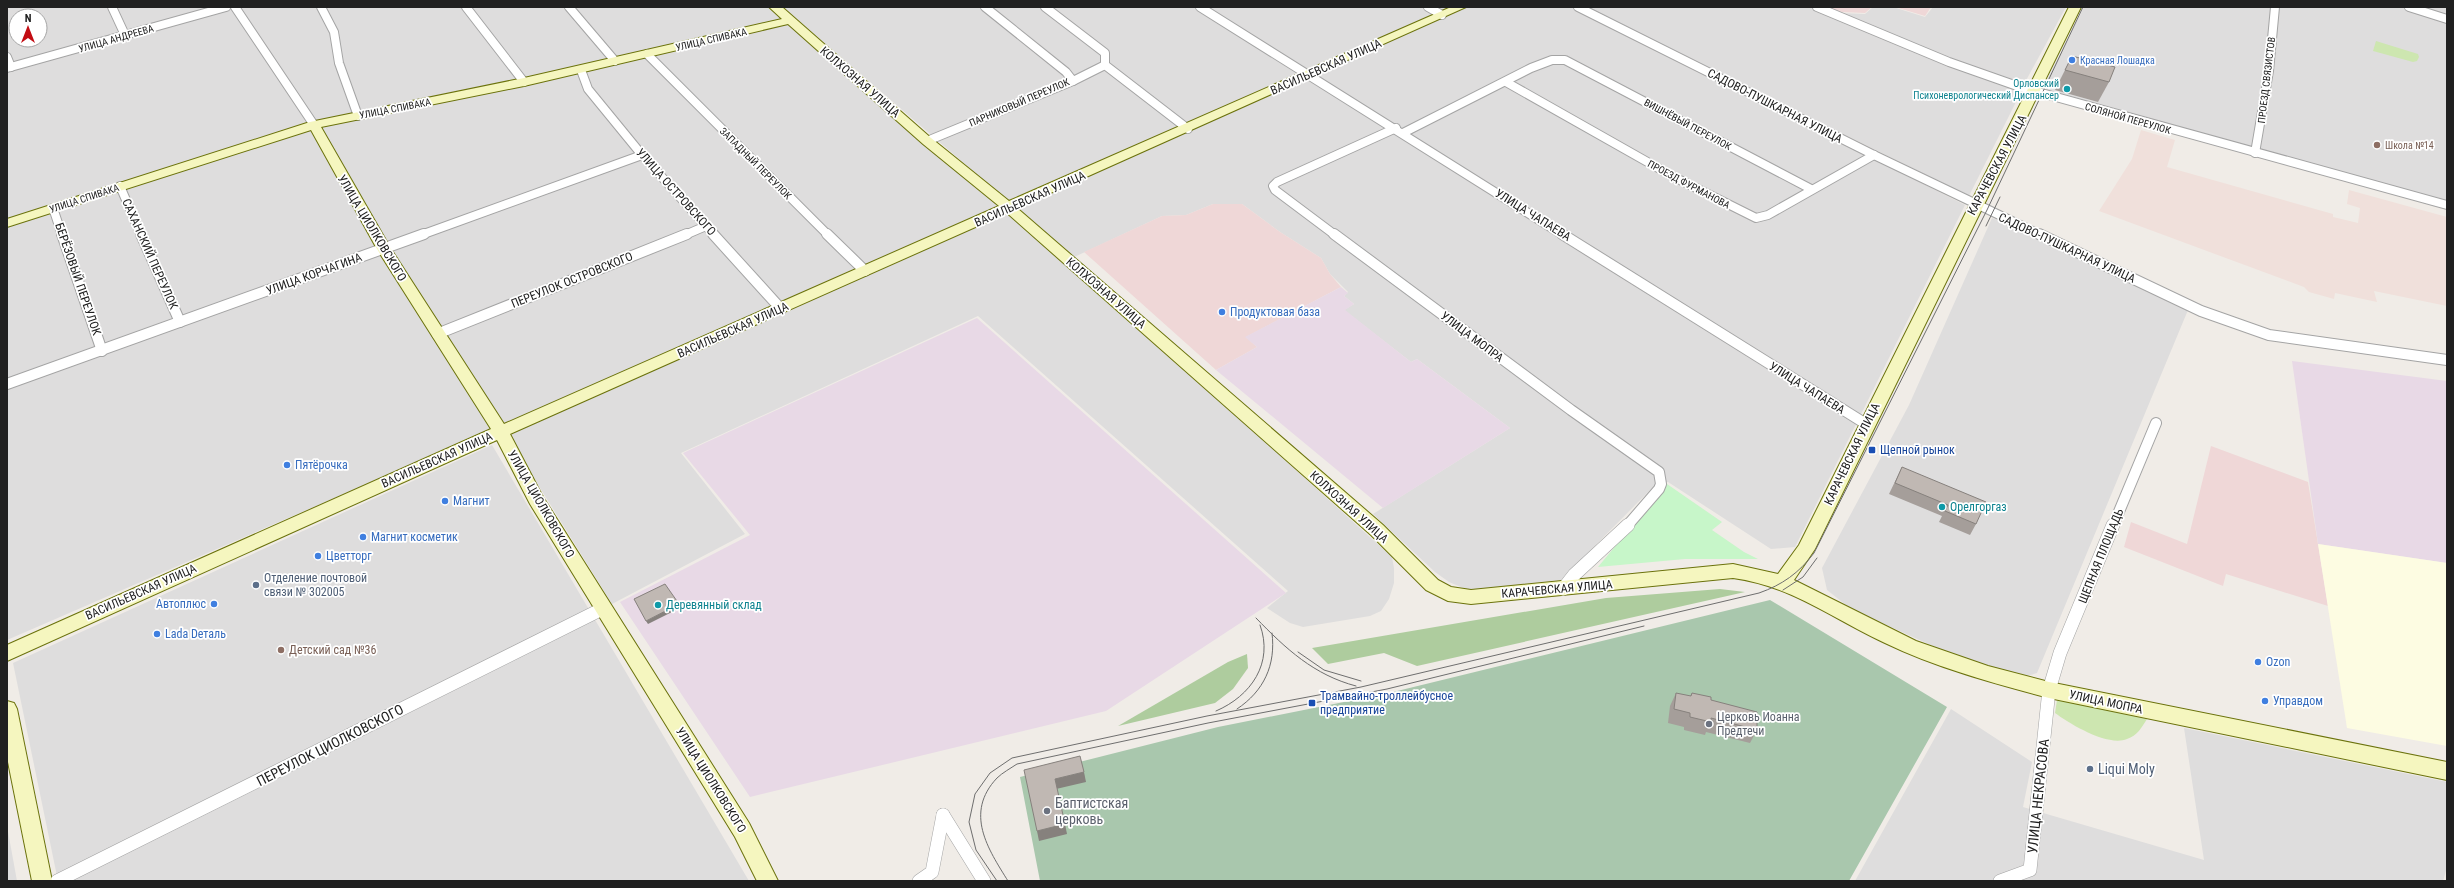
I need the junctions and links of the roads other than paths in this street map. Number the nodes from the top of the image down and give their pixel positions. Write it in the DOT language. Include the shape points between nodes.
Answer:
graph roads {
  1 [pos="112,7"];
  2 [pos="226,7"];
  3 [pos="235,7"];
  4 [pos="321,7"];
  5 [pos="466,7"];
  6 [pos="569,7"];
  7 [pos="775,7"];
  8 [pos="985,7"];
  9 [pos="1045,7"];
  10 [pos="1200,7"];
  11 [pos="1428,7"];
  12 [pos="1460,7"];
  13 [pos="1578,7"];
  14 [pos="1817,7"];
  15 [pos="2075,7"];
  16 [pos="2275,7"];
  17 [pos="2409,7"];
  18 [pos="1442,15"];
  19 [pos="2447,19"];
  20 [pos="790,20"];
  21 [pos="126,35"];
  22 [pos="647,54"];
  23 [pos="7,57"];
  24 [pos="616,61"];
  25 [pos="1105,66"];
  26 [pos="9,68"];
  27 [pos="581,70"];
  28 [pos="1310,74"];
  29 [pos="1073,81"];
  30 [pos="524,82"];
  31 [pos="1506,82"];
  32 [pos="2035,91"];
  33 [pos="358,116"];
  34 [pos="314,125"];
  35 [pos="1188,129"];
  36 [pos="1399,131"];
  37 [pos="927,141"];
  38 [pos="2256,153"];
  39 [pos="642,155"];
  40 [pos="1874,155"];
  41 [pos="120,186"];
  42 [pos="1811,189"];
  43 [pos="1976,205"];
  44 [pos="2447,206"];
  45 [pos="54,208"];
  46 [pos="1009,208"];
  47 [pos="7,223"];
  48 [pos="706,226"];
  49 [pos="384,249"];
  50 [pos="865,271"];
  51 [pos="781,309"];
  52 [pos="180,322"];
  53 [pos="437,334"];
  54 [pos="102,351"];
  55 [pos="2447,360"];
  56 [pos="7,384"];
  57 [pos="2156,423"];
  58 [pos="1866,424"];
  59 [pos="500,432"];
  60 [pos="1783,580"];
  61 [pos="1432,585"];
  62 [pos="1564,589"];
  63 [pos="604,608"];
  64 [pos="7,653"];
  65 [pos="2049,690"];
  66 [pos="7,709"];
  67 [pos="2447,771"];
  68 [pos="2032,876"];
  69 [pos="42,881"];
  70 [pos="57,881"];
  71 [pos="768,881"];
  72 [pos="919,881"];
  73 [pos="984,881"];
  74 [pos="2000,881"];
  1 -- 21 [label="street"];
  2 -- 21 [label="street, УЛИЦА АНДРЕЕВА"];
  3 -- 34 [label="street, УЛИЦА ЦИОЛКОВСКОГО"];
  4 -- 33 [label="street" via="334,32 339,63"];
  5 -- 30 [label="street"];
  6 -- 24 [label="street"];
  7 -- 20 [label="street, КОЛХОЗНАЯ УЛИЦА"];
  8 -- 29 [label="street, ПАРНИКОВЫЙ ПЕРЕУЛОК" via="1066,72"];
  9 -- 25 [label="street" via="1105,52"];
  10 -- 28 [label="street, УЛИЦА ЧАПАЕВА"];
  11 -- 18 [label="street"];
  12 -- 18 [label="street, ВАСИЛЬЕВСКАЯ УЛИЦА"];
  13 -- 40 [label="street, САДОВО-ПУШКАРНАЯ УЛИЦА"];
  14 -- 32 [label="street, СОЛЯНОЙ ПЕРЕУЛОК" via="1980,75"];
  15 -- 32 [label="street, КАРАЧЕВСКАЯ УЛИЦА"];
  16 -- 38 [label="street, ПРОЕЗД СВЯЗИСТОВ" via="2269,71"];
  17 -- 19 [label="street"];
  18 -- 28 [label="street, ВАСИЛЬЕВСКАЯ УЛИЦА"];
  20 -- 22 [label="street, УЛИЦА СПИВАКА"];
  20 -- 37 [label="street, КОЛХОЗНАЯ УЛИЦА"];
  21 -- 26 [label="street, УЛИЦА АНДРЕЕВА"];
  22 -- 24 [label="street, УЛИЦА СПИВАКА"];
  22 -- 50 [label="street, ЗАПАДНЫЙ ПЕРЕУЛОК"];
  23 -- 26 [label="street"];
  24 -- 27 [label="street, УЛИЦА СПИВАКА"];
  25 -- 29 [label="street"];
  25 -- 35 [label="street"];
  27 -- 30 [label="street, УЛИЦА СПИВАКА"];
  27 -- 39 [label="street, УЛИЦА ОСТРОВСКОГО" via="588,89"];
  28 -- 35 [label="street, ВАСИЛЬЕВСКАЯ УЛИЦА"];
  28 -- 36 [label="street, УЛИЦА ЧАПАЕВА"];
  29 -- 37 [label="street, ПАРНИКОВЫЙ ПЕРЕУЛОК"];
  30 -- 33 [label="street, УЛИЦА СПИВАКА"];
  31 -- 36 [label="street"];
  31 -- 42 [label="street, ВИШНЁВЫЙ ПЕРЕУЛОК" via="1552,60 1564,60"];
  31 -- 42 [label="street, ПРОЕЗД ФУРМАНОВА" via="1674,177 1749,216 1768,216"];
  32 -- 38 [label="street, СОЛЯНОЙ ПЕРЕУЛОК"];
  32 -- 43 [label="street, КАРАЧЕВСКАЯ УЛИЦА"];
  33 -- 34 [label="street, УЛИЦА СПИВАКА"];
  34 -- 41 [label="street, УЛИЦА СПИВАКА"];
  34 -- 49 [label="street, УЛИЦА ЦИОЛКОВСКОГО"];
  35 -- 46 [label="street, ВАСИЛЬЕВСКАЯ УЛИЦА"];
  36 -- 58 [label="street, УЛИЦА ЧАПАЕВА"];
  36 -- 62 [label="street, УЛИЦА МОПРА" via="1277,182 1273,186 1564,405 1659,472 1659,489 1618,536 1574,575"];
  37 -- 46 [label="street, КОЛХОЗНАЯ УЛИЦА"];
  38 -- 44 [label="street, СОЛЯНОЙ ПЕРЕУЛОК"];
  39 -- 48 [label="street, УЛИЦА ОСТРОВСКОГО"];
  39 -- 49 [label="street, УЛИЦА КОРЧАГИНА"];
  40 -- 42 [label="street, ПРОЕЗД ФУРМАНОВА"];
  40 -- 43 [label="street, САДОВО-ПУШКАРНАЯ УЛИЦА"];
  41 -- 45 [label="street, УЛИЦА СПИВАКА"];
  41 -- 52 [label="street, САХАНСКИЙ ПЕРЕУЛОК"];
  43 -- 55 [label="street, САДОВО-ПУШКАРНАЯ УЛИЦА" via="2201,311 2269,335"];
  43 -- 58 [label="street, КАРАЧЕВСКАЯ УЛИЦА"];
  45 -- 47 [label="street, УЛИЦА СПИВАКА"];
  45 -- 54 [label="street, БЕРЁЗОВЫЙ ПЕРЕУЛОК"];
  46 -- 50 [label="street, ВАСИЛЬЕВСКАЯ УЛИЦА"];
  46 -- 61 [label="street, КОЛХОЗНАЯ УЛИЦА" via="1377,530"];
  48 -- 51 [label="street, УЛИЦА ОСТРОВСКОГО"];
  48 -- 53 [label="street, ПЕРЕУЛОК ОСТРОВСКОГО"];
  49 -- 52 [label="street, УЛИЦА КОРЧАГИНА"];
  49 -- 53 [label="street, УЛИЦА ЦИОЛКОВСКОГО"];
  50 -- 51 [label="street, ВАСИЛЬЕВСКАЯ УЛИЦА"];
  51 -- 59 [label="street, ВАСИЛЬЕВСКАЯ УЛИЦА"];
  52 -- 54 [label="street, УЛИЦА КОРЧАГИНА"];
  53 -- 59 [label="street, УЛИЦА ЦИОЛКОВСКОГО"];
  54 -- 56 [label="street, УЛИЦА КОРЧАГИНА"];
  57 -- 65 [label="street, ЩЕПНАЯ ПЛОЩАДЬ" via="2060,653"];
  58 -- 60 [label="street, КАРАЧЕВСКАЯ УЛИЦА" via="1806,549"];
  59 -- 63 [label="street, УЛИЦА ЦИОЛКОВСКОГО" via="533,494"];
  59 -- 64 [label="street, ВАСИЛЬЕВСКАЯ УЛИЦА"];
  60 -- 62 [label="street, КАРАЧЕВСКАЯ УЛИЦА" via="1761,574 1733,572"];
  60 -- 65 [label="street, УЛИЦА МОПРА" via="1845,615 1920,650 1993,676"];
  61 -- 62 [label="street, КАРАЧЕВСКАЯ УЛИЦА" via="1448,594 1471,597"];
  63 -- 70 [label="street, ПЕРЕУЛОК ЦИОЛКОВСКОГО"];
  63 -- 71 [label="street, УЛИЦА ЦИОЛКОВСКОГО" via="742,830"];
  65 -- 67 [label="street, УЛИЦА МОПРА"];
  65 -- 68 [label="street, УЛИЦА НЕКРАСОВА"];
  66 -- 69 [label="street"];
  68 -- 74 [label="street, УЛИЦА НЕКРАСОВА"];
  72 -- 73 [label="street" via="932,872 943,815"];
}
